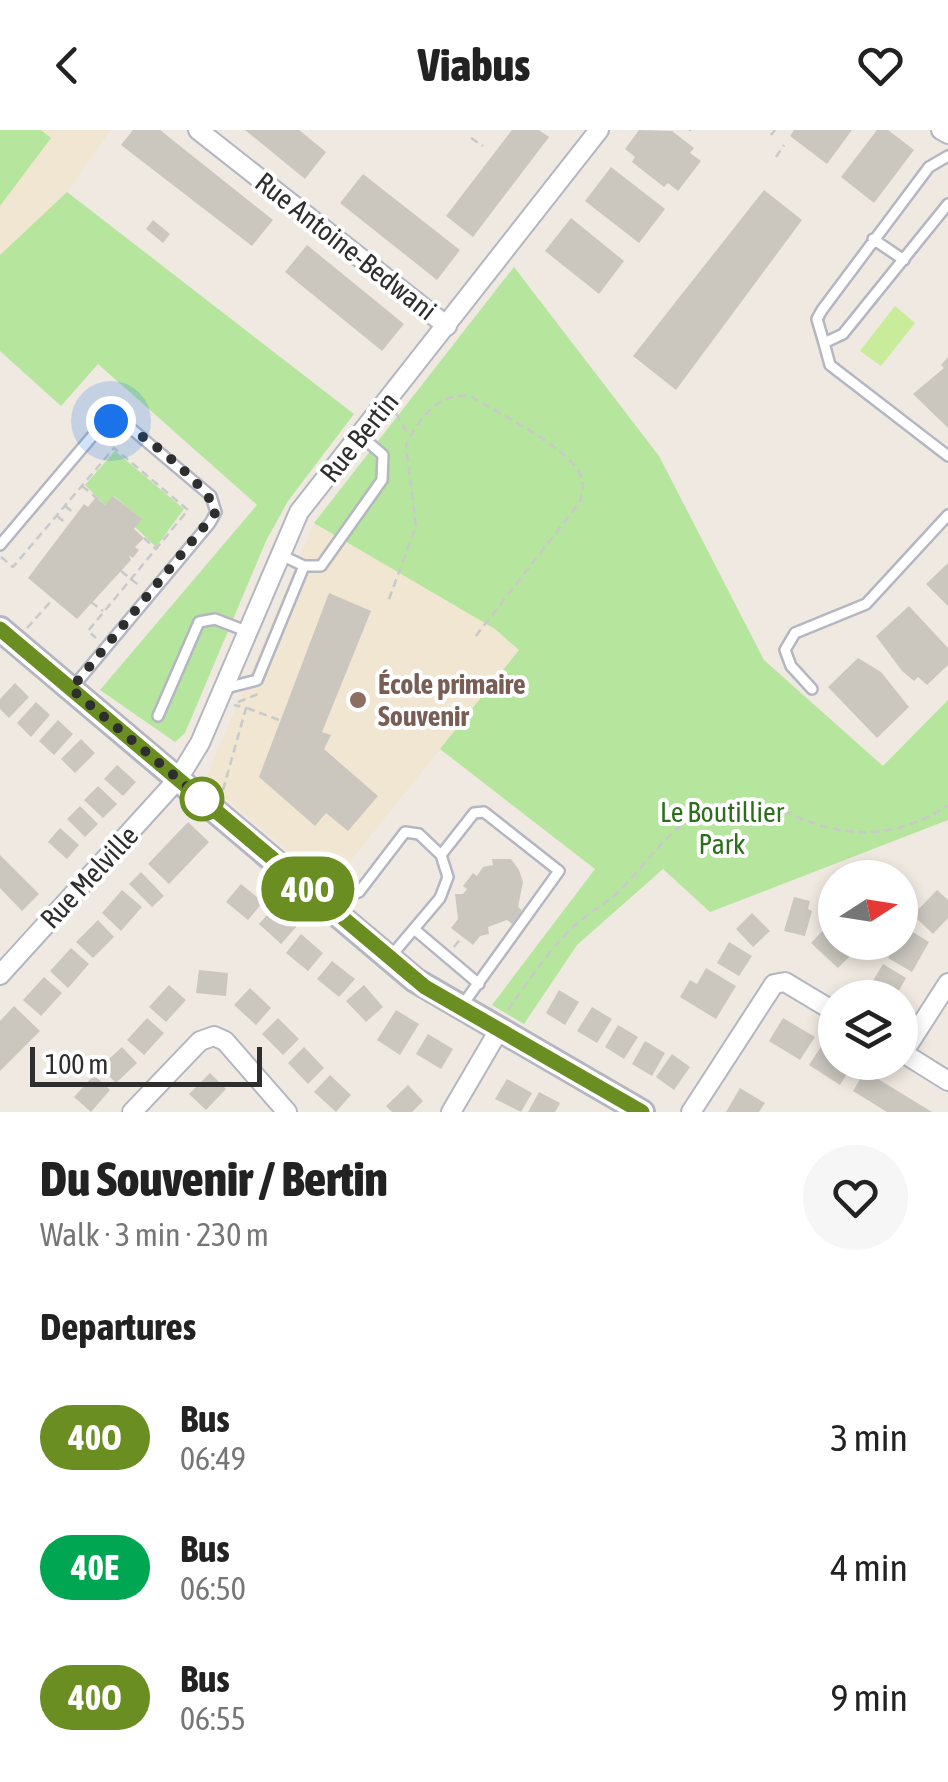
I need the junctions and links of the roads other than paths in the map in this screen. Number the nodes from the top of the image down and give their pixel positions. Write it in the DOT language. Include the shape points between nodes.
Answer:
graph roads {
  1 [pos="198,130"];
  2 [pos="599,130"];
  3 [pos="942,130"];
  4 [pos="948,134"];
  5 [pos="948,156"];
  6 [pos="948,204"];
  7 [pos="873,240"];
  8 [pos="904,260"];
  9 [pos="448,326"];
  10 [pos="824,343"];
  11 [pos="361,436"];
  12 [pos="948,456"];
  13 [pos="948,514"];
  14 [pos="0,545"];
  15 [pos="279,554"];
  16 [pos="304,566"];
  17 [pos="0,629"];
  18 [pos="246,631"];
  19 [pos="71,689"];
  20 [pos="812,689"];
  21 [pos="227,697"];
  22 [pos="158,716"];
  23 [pos="178,779"];
  24 [pos="441,854"];
  25 [pos="325,904"];
  26 [pos="414,929"];
  27 [pos="390,958"];
  28 [pos="0,974"];
  29 [pos="948,983"];
  30 [pos="479,984"];
  31 [pos="818,1002"];
  32 [pos="461,1007"];
  33 [pos="502,1022"];
  34 [pos="918,1028"];
  35 [pos="918,1062"];
  36 [pos="948,1081"];
  37 [pos="132,1112"];
  38 [pos="287,1112"];
  39 [pos="451,1112"];
  40 [pos="642,1112"];
  41 [pos="692,1112"];
  1 -- 9 [label="street, Rue Antoine-Bedwani"];
  2 -- 9 [label="street, Rue Bertin"];
  3 -- 4 [label="street"];
  5 -- 7 [label="lane" via="929,167"];
  6 -- 8 [label="lane"];
  7 -- 8 [label="lane"];
  7 -- 10 [label="lane" via="817,319"];
  8 -- 10 [label="lane" via="843,334"];
  9 -- 11 [label="street, Rue Bertin"];
  10 -- 12 [label="lane" via="830,364"];
  11 -- 15 [label="street, Rue Bertin" via="300,512"];
  11 -- 16 [label="lane" via="382,455 382,480 328,560"];
  13 -- 20 [label="lane" via="866,604 795,633 784,650"];
  14 -- 19 [label="lane" via="111,421 128,426 214,502 210,524"];
  15 -- 16 [label="lane"];
  15 -- 18 [label="street, Rue Bertin"];
  16 -- 21 [label="lane" via="258,680"];
  17 -- 19 [label="street"];
  18 -- 21 [label="street, Rue Bertin"];
  18 -- 22 [label="lane" via="214,619 199,622"];
  19 -- 23 [label="street"];
  21 -- 23 [label="street, Rue Bertin"];
  23 -- 25 [label="street"];
  23 -- 28 [label="street, Rue Melville" via="10,949"];
  24 -- 25 [label="lane" via="419,834 406,832 358,892"];
  24 -- 26 [label="lane" via="448,878"];
  24 -- 30 [label="lane" via="474,812 484,812 559,871"];
  25 -- 27 [label="street"];
  26 -- 27 [label="lane"];
  26 -- 30 [label="lane"];
  27 -- 32 [label="street"];
  29 -- 34 [label="street"];
  30 -- 32 [label="lane"];
  31 -- 41 [label="street" via="785,982 774,984"];
  32 -- 33 [label="street"];
  33 -- 39 [label="street"];
  33 -- 40 [label="street"];
  35 -- 36 [label="street"];
  37 -- 38 [label="street" via="200,1040 214,1036"];
}
